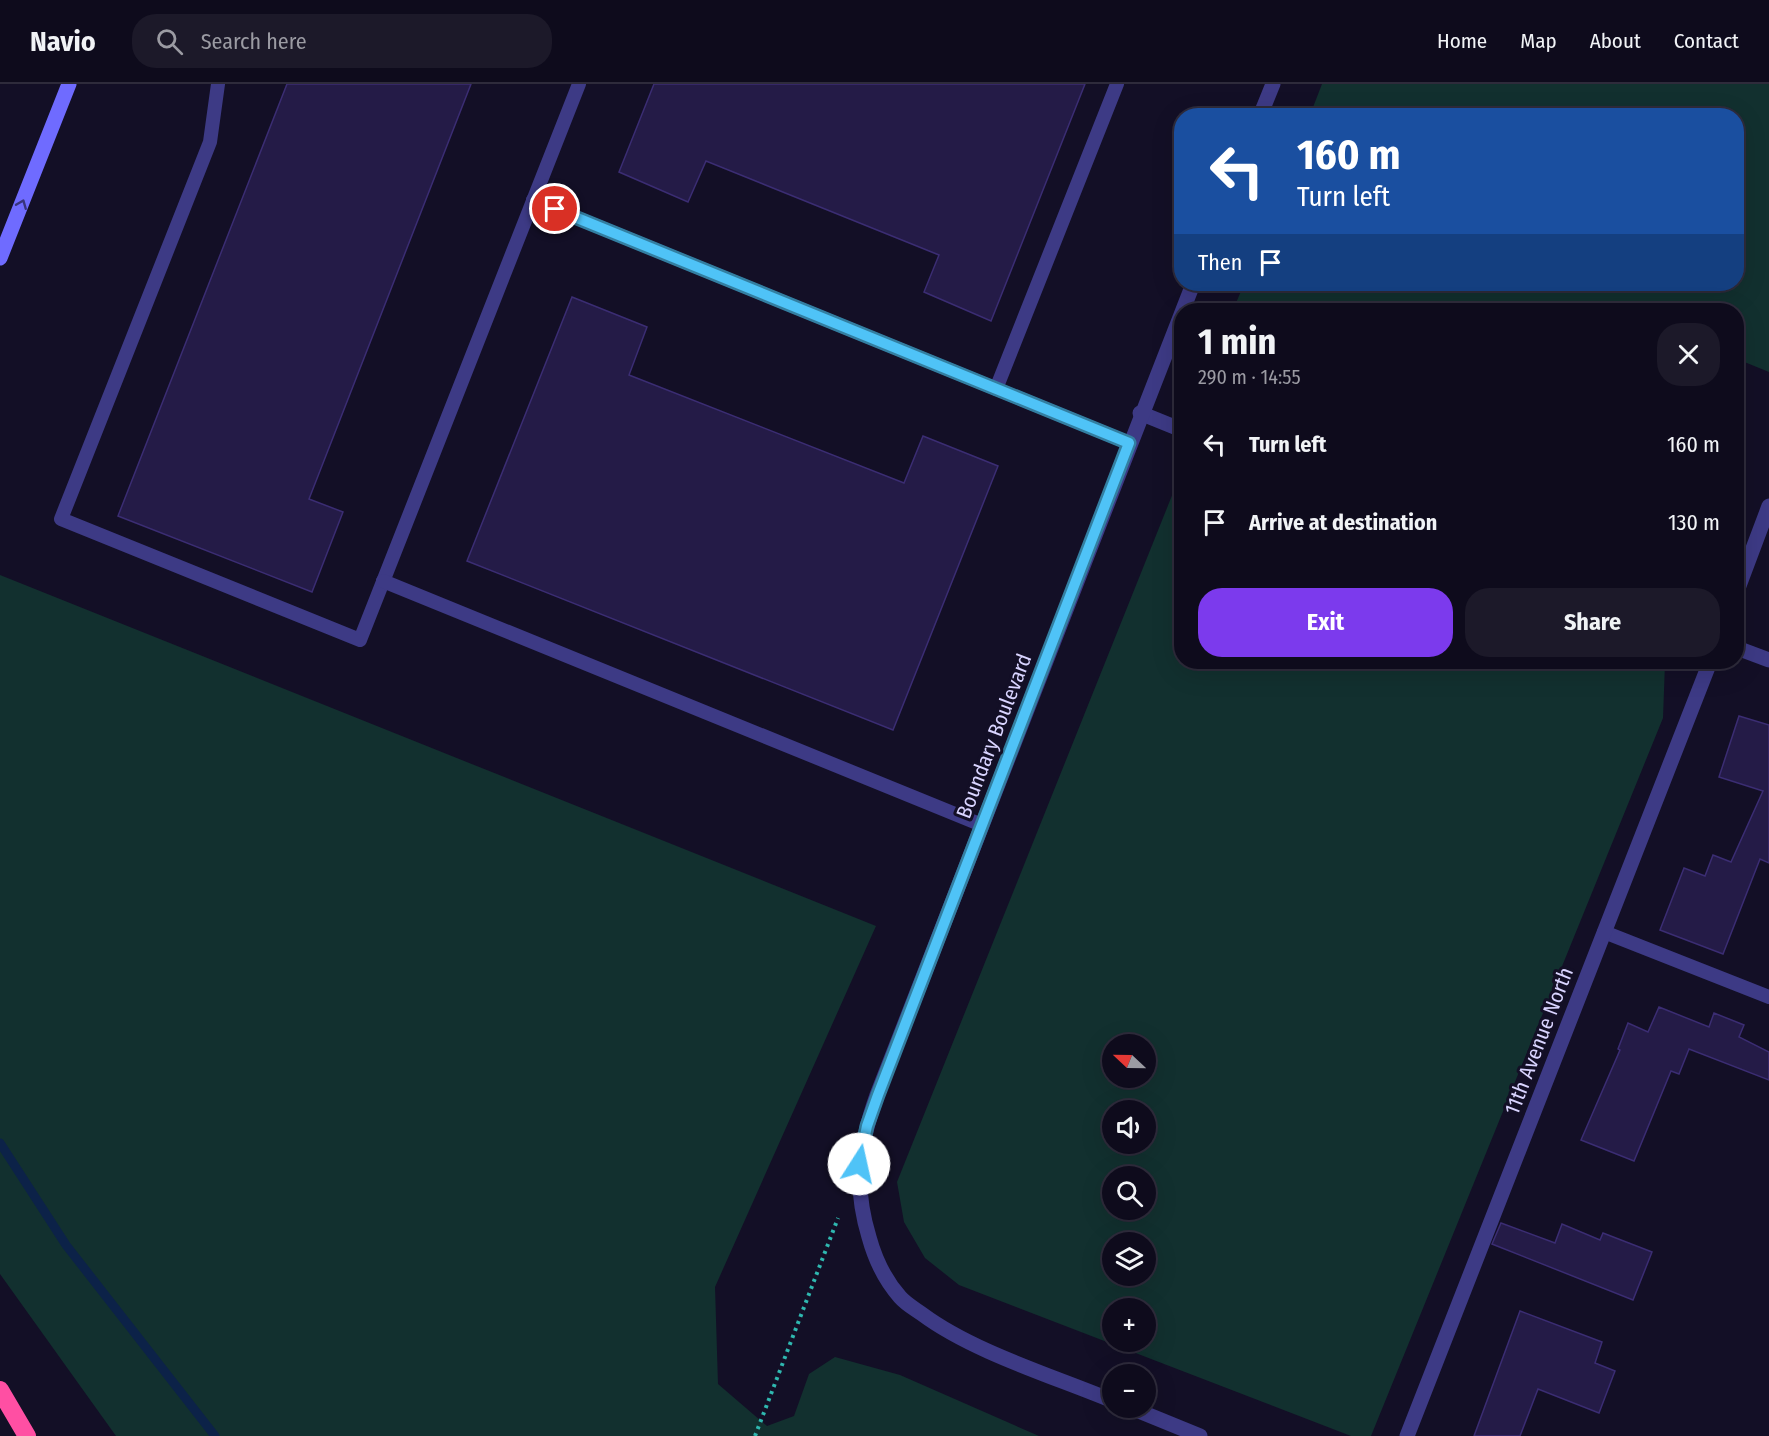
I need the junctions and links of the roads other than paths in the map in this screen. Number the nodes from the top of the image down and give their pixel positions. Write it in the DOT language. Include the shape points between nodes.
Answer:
graph roads {
  1 [pos="69,84"];
  2 [pos="218,84"];
  3 [pos="579,84"];
  4 [pos="1117,84"];
  5 [pos="1273,84"];
  6 [pos="1263,108"];
  7 [pos="533,200"];
  8 [pos="0,258"];
  9 [pos="1174,330"];
  10 [pos="996,389"];
  11 [pos="1140,413"];
  12 [pos="1174,427"];
  13 [pos="1129,443"];
  14 [pos="1769,506"];
  15 [pos="1744,572"];
  16 [pos="383,581"];
  17 [pos="1744,651"];
  18 [pos="1769,660"];
  19 [pos="1707,669"];
  20 [pos="982,825"];
  21 [pos="1604,932"];
  22 [pos="1769,997"];
  23 [pos="0,1390"];
  24 [pos="1102,1396"];
  25 [pos="1156,1418"];
  26 [pos="27,1436"];
  27 [pos="1200,1436"];
  28 [pos="1407,1436"];
  8 -- 1 [label="main road, one-way"];
  2 -- 16 [label="lane" via="210,142 61,519 360,640"];
  3 -- 7 [label="lane"];
  4 -- 10 [label="lane"];
  5 -- 6 [label="street"];
  7 -- 10 [label="lane"];
  7 -- 16 [label="lane"];
  9 -- 11 [label="street, Boundary Boulevard"];
  10 -- 13 [label="lane"];
  11 -- 12 [label="street"];
  11 -- 13 [label="street, Boundary Boulevard"];
  13 -- 20 [label="street, Boundary Boulevard"];
  14 -- 15 [label="street"];
  16 -- 20 [label="lane"];
  17 -- 18 [label="street"];
  19 -- 21 [label="street, 11th Avenue North"];
  20 -- 24 [label="street, Boundary Boulevard" via="867,1126 859,1164 860,1209 875,1261 901,1298 938,1326 969,1342"];
  21 -- 22 [label="lane"];
  21 -- 28 [label="street, 11th Avenue North"];
  23 -- 26 [label="highway"];
  25 -- 27 [label="street"];
}
